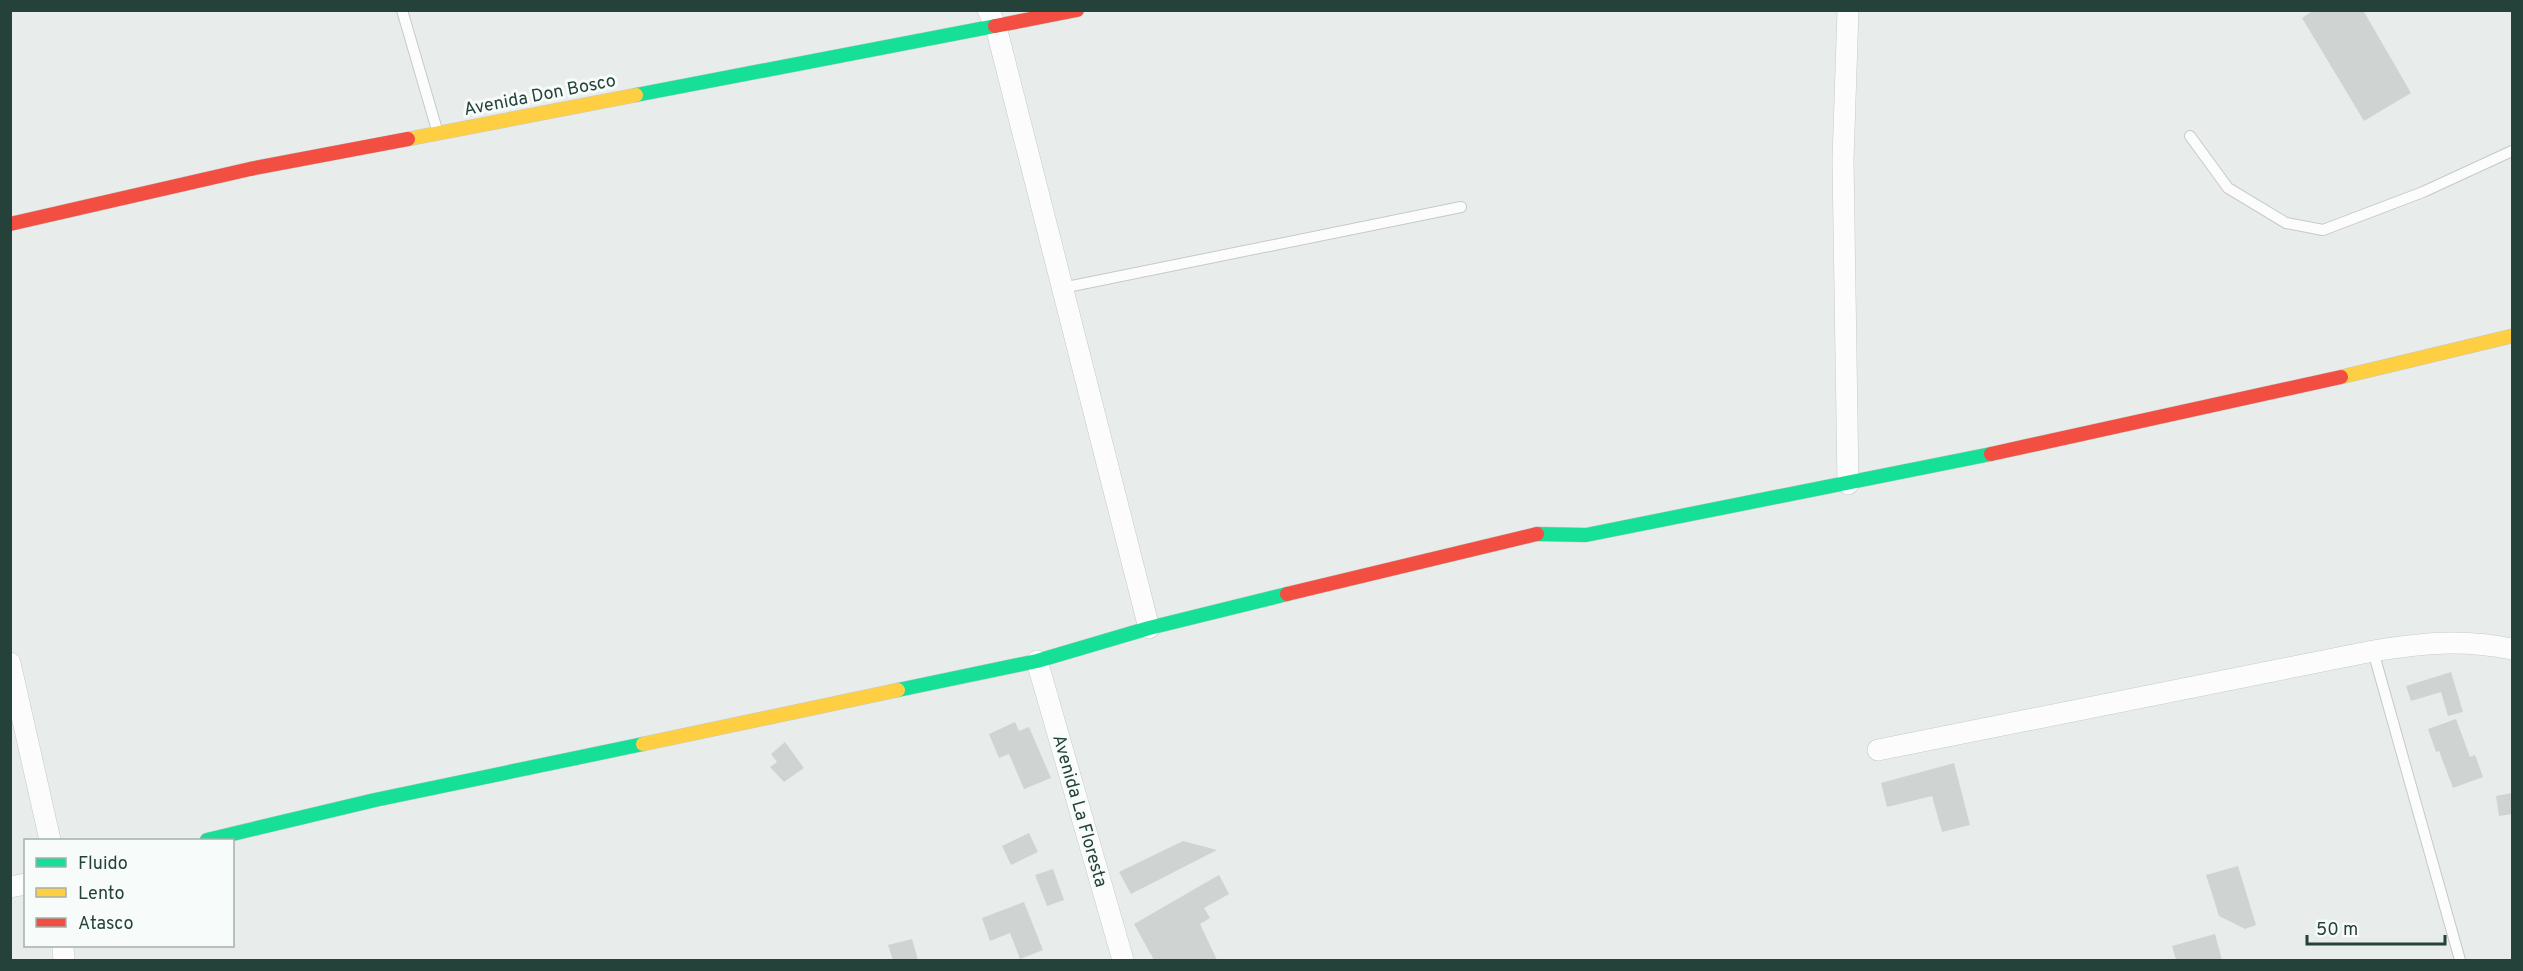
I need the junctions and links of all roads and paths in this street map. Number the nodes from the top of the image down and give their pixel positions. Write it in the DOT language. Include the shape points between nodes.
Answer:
graph roads {
  1 [pos="402,10"];
  2 [pos="1077,10"];
  3 [pos="1848,10"];
  4 [pos="992,19"];
  5 [pos="438,134"];
  6 [pos="2190,136"];
  7 [pos="2512,151"];
  8 [pos="1461,207"];
  9 [pos="10,224"];
  10 [pos="1062,288"];
  11 [pos="2512,336"];
  12 [pos="1848,484"];
  13 [pos="1149,628"];
  14 [pos="2512,649"];
  15 [pos="2373,651"];
  16 [pos="1037,661"];
  17 [pos="10,663"];
  18 [pos="1878,750"];
  19 [pos="50,839"];
  20 [pos="211,839"];
  21 [pos="1123,960"];
  22 [pos="2460,960"];
  1 -- 5 [label="lane"];
  2 -- 4 [label="street, Avenida Don Bosco"];
  3 -- 12 [label="street" via="1843,160"];
  4 -- 5 [label="street, Avenida Don Bosco"];
  4 -- 10 [label="street"];
  5 -- 9 [label="street, Avenida Don Bosco" via="250,169"];
  6 -- 7 [label="lane" via="2228,188 2286,223 2323,230 2423,192"];
  8 -- 10 [label="lane"];
  10 -- 13 [label="street"];
  11 -- 12 [label="street" via="2262,396"];
  12 -- 13 [label="street" via="1586,535 1533,534"];
  13 -- 16 [label="street"];
  14 -- 15 [label="street" via="2478,642 2435,642"];
  15 -- 18 [label="street"];
  15 -- 22 [label="lane"];
  16 -- 20 [label="street" via="375,800"];
  16 -- 21 [label="street, Avenida La Floresta"];
  17 -- 19 [label="street"];
}
